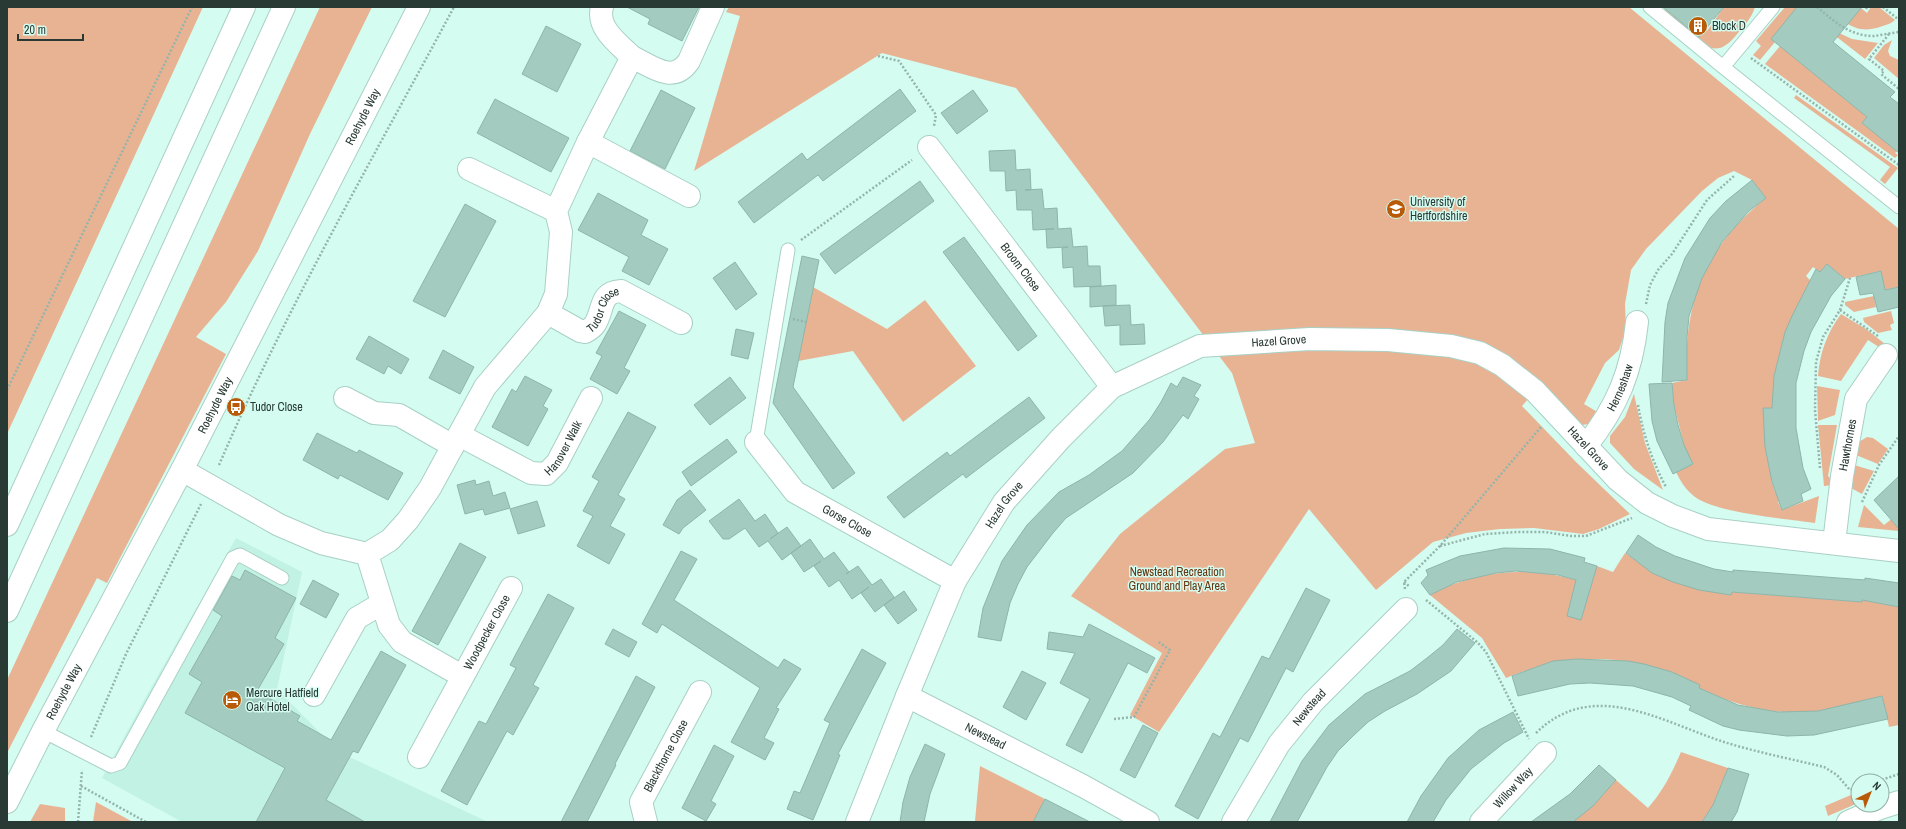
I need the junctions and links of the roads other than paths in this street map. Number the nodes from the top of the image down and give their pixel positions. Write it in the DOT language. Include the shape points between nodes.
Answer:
graph roads {
  1 [pos="244,7"];
  2 [pos="284,7"];
  3 [pos="419,7"];
  4 [pos="602,7"];
  5 [pos="713,7"];
  6 [pos="1650,7"];
  7 [pos="1773,7"];
  8 [pos="632,57"];
  9 [pos="1723,67"];
  10 [pos="588,142"];
  11 [pos="929,148"];
  12 [pos="469,169"];
  13 [pos="689,196"];
  14 [pos="1899,207"];
  15 [pos="556,211"];
  16 [pos="788,250"];
  17 [pos="548,313"];
  18 [pos="1642,315"];
  19 [pos="681,323"];
  20 [pos="1884,347"];
  21 [pos="1112,387"];
  22 [pos="345,398"];
  23 [pos="591,398"];
  24 [pos="456,440"];
  25 [pos="756,442"];
  26 [pos="1586,446"];
  27 [pos="182,470"];
  28 [pos="7,525"];
  29 [pos="1834,543"];
  30 [pos="1899,551"];
  31 [pos="367,554"];
  32 [pos="282,578"];
  33 [pos="955,581"];
  34 [pos="511,588"];
  35 [pos="1415,599"];
  36 [pos="381,604"];
  37 [pos="7,612"];
  38 [pos="462,676"];
  39 [pos="700,692"];
  40 [pos="314,695"];
  41 [pos="907,696"];
  42 [pos="42,731"];
  43 [pos="1545,753"];
  44 [pos="419,757"];
  45 [pos="7,802"];
  46 [pos="1899,802"];
  47 [pos="646,822"];
  48 [pos="857,822"];
  49 [pos="1148,822"];
  50 [pos="1233,822"];
  51 [pos="1481,822"];
  52 [pos="1848,822"];
  1 -- 28 [label="main road"];
  2 -- 37 [label="main road"];
  3 -- 27 [label="main road, Roehyde Way"];
  4 -- 8 [label="main road" via="604,26 612,38"];
  5 -- 8 [label="main road" via="684,69 676,73 667,73"];
  6 -- 9 [label="lane"];
  7 -- 9 [label="lane"];
  8 -- 10 [label="main road"];
  9 -- 14 [label="lane"];
  10 -- 13 [label="main road"];
  10 -- 15 [label="main road"];
  11 -- 21 [label="main road, Broom Close"];
  12 -- 15 [label="main road"];
  15 -- 17 [label="main road" via="561,232 556,294"];
  16 -- 25 [label="lane"];
  17 -- 19 [label="main road, Tudor Close" via="585,332 595,324 606,296 612,291 621,291"];
  17 -- 24 [label="main road" via="485,387"];
  18 -- 26 [label="main road, Herneshaw" via="1626,379 1610,412"];
  20 -- 29 [label="main road, Hawthornes" via="1856,399 1842,476"];
  21 -- 26 [label="main road, Hazel Grove" via="1200,346 1310,339 1388,340 1451,346 1480,353 1502,365 1535,391"];
  21 -- 33 [label="main road, Hazel Grove" via="1061,438 1004,502"];
  22 -- 24 [label="main road" via="374,413 399,416"];
  23 -- 24 [label="main road, Hanover Walk" via="557,463 546,474 531,473"];
  24 -- 31 [label="main road" via="430,488 408,520 390,540"];
  25 -- 33 [label="main road, Gorse Close" via="795,492"];
  26 -- 29 [label="main road, Hazel Grove" via="1618,480 1647,503 1673,516 1708,529"];
  27 -- 31 [label="main road" via="279,525 321,543"];
  27 -- 42 [label="main road, Roehyde Way"];
  29 -- 30 [label="main road, Hazel Grove"];
  31 -- 36 [label="main road, Woodpecker Close"];
  32 -- 42 [label="lane" via="240,555 233,558 120,763 111,766"];
  33 -- 41 [label="main road, Hazel Grove"];
  34 -- 38 [label="main road, Woodpecker Close"];
  35 -- 50 [label="main road, Newstead" via="1313,702 1279,744"];
  36 -- 38 [label="main road, Woodpecker Close" via="389,625 402,642"];
  36 -- 40 [label="main road" via="357,618"];
  38 -- 44 [label="main road, Woodpecker Close"];
  39 -- 47 [label="main road, Blackthorne Close" via="641,802"];
  41 -- 48 [label="main road, Hazel Grove"];
  41 -- 49 [label="main road, Newstead"];
  42 -- 45 [label="main road, Roehyde Way"];
  43 -- 51 [label="main road, Willow Way"];
  46 -- 52 [label="main road"];
}
